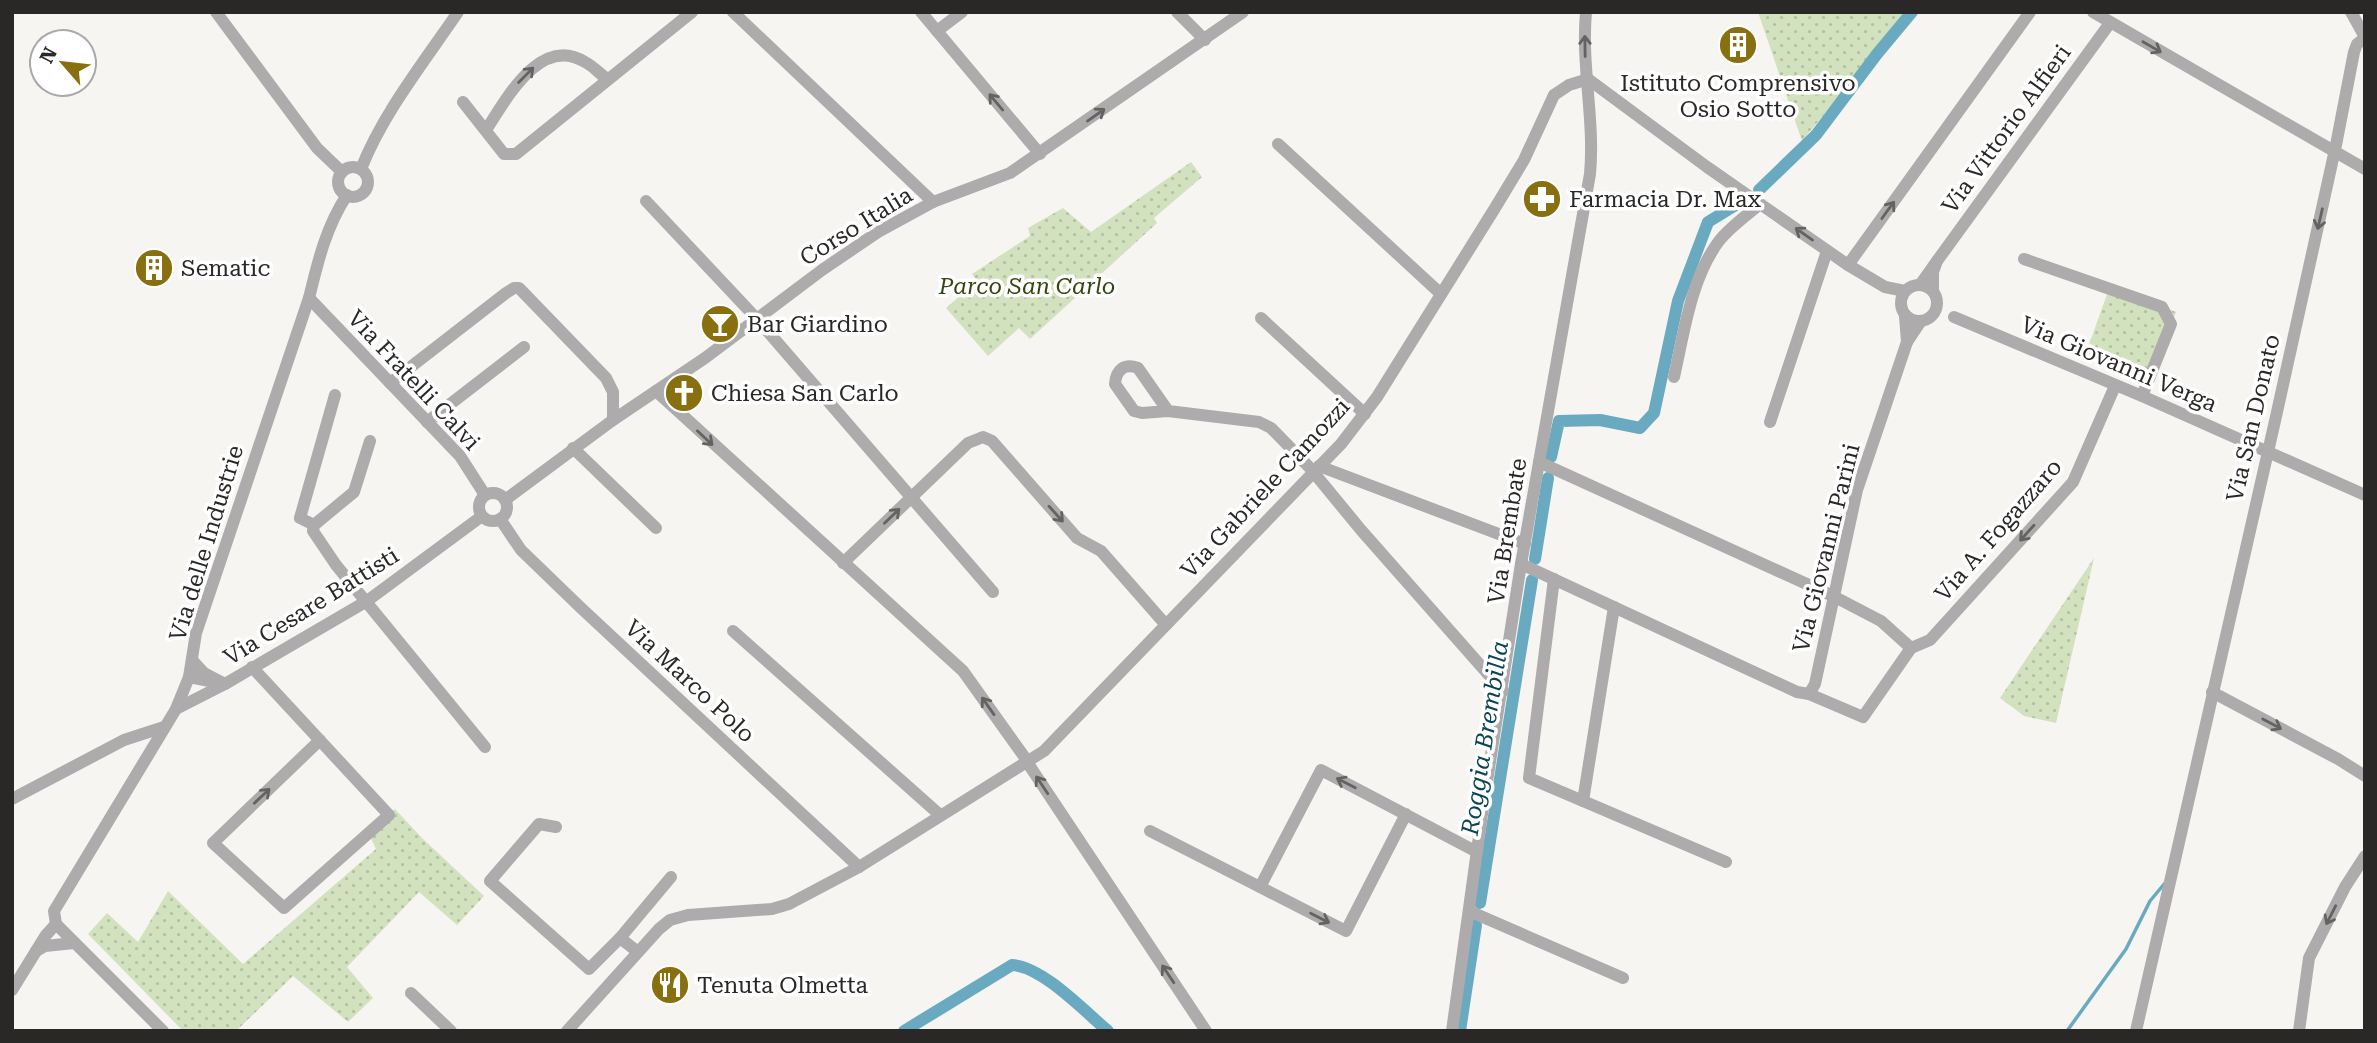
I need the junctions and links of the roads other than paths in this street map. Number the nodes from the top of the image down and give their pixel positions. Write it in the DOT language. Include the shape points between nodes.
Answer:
graph roads {
  1 [pos="216,12"];
  2 [pos="458,12"];
  3 [pos="692,12"];
  4 [pos="733,12"];
  5 [pos="922,12"];
  6 [pos="962,12"];
  7 [pos="1177,12"];
  8 [pos="1243,12"];
  9 [pos="1586,12"];
  10 [pos="2030,12"];
  11 [pos="2093,12"];
  12 [pos="2351,12"];
  13 [pos="2110,23"];
  14 [pos="937,31"];
  15 [pos="2364,34"];
  16 [pos="1205,40"];
  17 [pos="607,79"];
  18 [pos="1588,79"];
  19 [pos="463,102"];
  20 [pos="486,130"];
  21 [pos="1278,144"];
  22 [pos="2334,152"];
  23 [pos="1040,154"];
  24 [pos="361,169"];
  25 [pos="2365,169"];
  26 [pos="342,172"];
  27 [pos="347,195"];
  28 [pos="646,201"];
  29 [pos="933,202"];
  30 [pos="1760,204"];
  31 [pos="1827,251"];
  32 [pos="2024,259"];
  33 [pos="1937,261"];
  34 [pos="1848,265"];
  35 [pos="1920,285"];
  36 [pos="1905,291"];
  37 [pos="1441,294"];
  38 [pos="1935,296"];
  39 [pos="309,298"];
  40 [pos="1905,316"];
  41 [pos="1954,317"];
  42 [pos="1262,318"];
  43 [pos="757,319"];
  44 [pos="1926,319"];
  45 [pos="1907,342"];
  46 [pos="524,347"];
  47 [pos="1674,377"];
  48 [pos="390,383"];
  49 [pos="2115,386"];
  50 [pos="656,391"];
  51 [pos="335,395"];
  52 [pos="2142,396"];
  53 [pos="1168,411"];
  54 [pos="1365,414"];
  55 [pos="613,420"];
  56 [pos="427,422"];
  57 [pos="1770,422"];
  58 [pos="370,441"];
  59 [pos="573,448"];
  60 [pos="2268,451"];
  61 [pos="1539,462"];
  62 [pos="1317,470"];
  63 [pos="485,495"];
  64 [pos="2365,495"];
  65 [pos="911,498"];
  66 [pos="505,500"];
  67 [pos="482,516"];
  68 [pos="500,519"];
  69 [pos="314,525"];
  70 [pos="656,528"];
  71 [pos="1525,544"];
  72 [pos="843,563"];
  73 [pos="1521,564"];
  74 [pos="1554,579"];
  75 [pos="993,592"];
  76 [pos="1833,596"];
  77 [pos="367,601"];
  78 [pos="1614,607"];
  79 [pos="1166,625"];
  80 [pos="733,631"];
  81 [pos="1911,648"];
  82 [pos="192,660"];
  83 [pos="252,667"];
  84 [pos="189,677"];
  85 [pos="225,684"];
  86 [pos="1812,689"];
  87 [pos="1503,691"];
  88 [pos="2212,692"];
  89 [pos="176,709"];
  90 [pos="164,727"];
  91 [pos="320,740"];
  92 [pos="485,747"];
  93 [pos="1027,762"];
  94 [pos="2365,776"];
  95 [pos="12,799"];
  96 [pos="1583,801"];
  97 [pos="1406,814"];
  98 [pos="940,816"];
  99 [pos="555,827"];
  100 [pos="1150,831"];
  101 [pos="1477,852"];
  102 [pos="2365,856"];
  103 [pos="1726,862"];
  104 [pos="859,867"];
  105 [pos="671,877"];
  106 [pos="1260,887"];
  107 [pos="1469,911"];
  108 [pos="56,925"];
  109 [pos="620,937"];
  110 [pos="74,943"];
  111 [pos="35,951"];
  112 [pos="638,952"];
  113 [pos="1623,978"];
  114 [pos="12,990"];
  115 [pos="411,993"];
  116 [pos="2139,1030"];
  117 [pos="163,1031"];
  118 [pos="451,1031"];
  119 [pos="567,1031"];
  120 [pos="1206,1031"];
  121 [pos="1452,1031"];
  122 [pos="2298,1031"];
  1 -- 26 [label="street" via="317,148"];
  2 -- 24 [label="street, Via delle Industrie" via="384,123"];
  3 -- 17 [label="street"];
  4 -- 29 [label="street"];
  5 -- 14 [label="street"];
  6 -- 14 [label="street"];
  7 -- 16 [label="street"];
  8 -- 16 [label="street, Corso Italia"];
  18 -- 9 [label="street, Via Brembate, one-way"];
  34 -- 10 [label="street, one-way"];
  11 -- 13 [label="street"];
  12 -- 15 [label="street"];
  13 -- 22 [label="street, one-way"];
  13 -- 33 [label="street, Via Vittorio Alfieri"];
  23 -- 14 [label="street, one-way"];
  15 -- 22 [label="street, Via San Donato" via="2354,52"];
  23 -- 16 [label="street, Corso Italia, one-way"];
  17 -- 20 [label="street" via="516,154 504,154"];
  20 -- 17 [label="street, one-way" via="525,74 544,60 562,55 583,60"];
  18 -- 30 [label="street"];
  18 -- 37 [label="street, Via Gabriele Camozzi" via="1554,95 1524,159"];
  18 -- 61 [label="street, Via Brembate" via="1591,174"];
  19 -- 20 [label="street"];
  21 -- 37 [label="street"];
  22 -- 25 [label="street"];
  22 -- 60 [label="street, Via San Donato, one-way"];
  23 -- 29 [label="street, Corso Italia" via="1010,173"];
  24 -- 26 [label="street" via="349,167"];
  24 -- 27 [label="street, Via delle Industrie" via="368,180 366,188 360,195"];
  26 -- 27 [label="street" via="339,185"];
  27 -- 39 [label="street, Via delle Industrie" via="324,241"];
  28 -- 43 [label="street"];
  29 -- 43 [label="street, Corso Italia" via="878,232"];
  31 -- 30 [label="street, one-way"];
  30 -- 47 [label="street" via="1719,241 1702,272"];
  31 -- 34 [label="street"];
  31 -- 57 [label="street"];
  32 -- 52 [label="street" via="2162,307 2171,324"];
  33 -- 35 [label="street, Via Vittorio Alfieri"];
  33 -- 38 [label="street, Via Vittorio Alfieri"];
  34 -- 36 [label="street" via="1885,287"];
  35 -- 36 [label="street"];
  35 -- 38 [label="street"];
  36 -- 40 [label="street" via="1900,301"];
  37 -- 54 [label="street, Via Gabriele Camozzi"];
  38 -- 41 [label="street, Via Giovanni Verga"];
  38 -- 44 [label="street" via="1934,313"];
  39 -- 48 [label="street, Via Fratelli Calvi"];
  39 -- 82 [label="street, Via delle Industrie" via="196,633"];
  40 -- 44 [label="street"];
  40 -- 45 [label="street, Via Giovanni Parini"];
  41 -- 44 [label="street, Via Giovanni Verga" via="1941,314"];
  41 -- 49 [label="street, Via Giovanni Verga"];
  42 -- 54 [label="street"];
  43 -- 50 [label="street, Corso Italia"];
  43 -- 65 [label="street"];
  44 -- 45 [label="street, Via Giovanni Parini"];
  45 -- 76 [label="street, Via Giovanni Parini" via="1857,490"];
  46 -- 56 [label="street"];
  48 -- 55 [label="street" via="506,293 519,288 606,379 613,392"];
  48 -- 56 [label="street, Via Fratelli Calvi"];
  49 -- 52 [label="street, Via Giovanni Verga"];
  49 -- 81 [label="street, Via A. Fogazzaro, one-way" via="2073,482 1930,640"];
  50 -- 55 [label="street, Corso Italia"];
  50 -- 72 [label="street, one-way"];
  51 -- 69 [label="street" via="300,518"];
  52 -- 60 [label="street, Via Giovanni Verga"];
  53 -- 53 [label="street" via="1138,368 1121,368 1115,375 1115,384 1134,411"];
  53 -- 62 [label="street" via="1265,424"];
  54 -- 62 [label="street, Via Gabriele Camozzi"];
  55 -- 59 [label="street, Corso Italia"];
  56 -- 63 [label="street, Via Fratelli Calvi" via="460,456"];
  58 -- 69 [label="street" via="354,492"];
  59 -- 66 [label="street, Corso Italia"];
  59 -- 70 [label="street"];
  60 -- 64 [label="street, Via Giovanni Verga"];
  60 -- 88 [label="street, Via San Donato"];
  61 -- 71 [label="street, Via Brembate"];
  61 -- 76 [label="street"];
  62 -- 71 [label="street"];
  62 -- 79 [label="street, Via Gabriele Camozzi"];
  62 -- 87 [label="street"];
  63 -- 66 [label="street" via="494,493"];
  63 -- 67 [label="street" via="479,505"];
  72 -- 65 [label="street, one-way"];
  65 -- 75 [label="street"];
  65 -- 79 [label="street, one-way" via="968,443 984,437 1077,538 1101,551"];
  66 -- 68 [label="street" via="506,511"];
  67 -- 68 [label="street"];
  67 -- 77 [label="street, Via Cesare Battisti"];
  68 -- 104 [label="street, Via Marco Polo" via="521,550"];
  69 -- 77 [label="street" via="313,531 336,565"];
  71 -- 73 [label="street, Via Brembate"];
  93 -- 72 [label="street, one-way" via="963,671"];
  73 -- 74 [label="street"];
  73 -- 87 [label="street, Via Brembate"];
  74 -- 78 [label="street"];
  74 -- 96 [label="street" via="1529,778"];
  76 -- 81 [label="street" via="1881,621"];
  76 -- 86 [label="street, Via Giovanni Parini"];
  77 -- 83 [label="street, Via Cesare Battisti"];
  77 -- 92 [label="street"];
  78 -- 86 [label="street" via="1797,692"];
  78 -- 96 [label="street"];
  79 -- 93 [label="street, Via Gabriele Camozzi" via="1044,751"];
  80 -- 98 [label="street"];
  81 -- 86 [label="street" via="1863,717"];
  82 -- 84 [label="street, Via delle Industrie"];
  82 -- 85 [label="street"];
  83 -- 85 [label="street, Via Cesare Battisti"];
  83 -- 91 [label="street"];
  84 -- 85 [label="street, Via Cesare Battisti"];
  84 -- 89 [label="street, Via delle Industrie"];
  85 -- 89 [label="street"];
  87 -- 101 [label="street, Via Brembate"];
  88 -- 94 [label="street, one-way"];
  88 -- 116 [label="street, Via San Donato"];
  89 -- 90 [label="street, Via delle Industrie"];
  90 -- 95 [label="street" via="124,740"];
  90 -- 108 [label="street, Via delle Industrie" via="54,911"];
  91 -- 91 [label="street, one-way" via="389,815 284,908 213,843"];
  93 -- 98 [label="street, Via Gabriele Camozzi"];
  120 -- 93 [label="street, one-way"];
  96 -- 103 [label="street"];
  97 -- 101 [label="street"];
  97 -- 106 [label="street, one-way" via="1321,770"];
  106 -- 97 [label="street, one-way" via="1346,931"];
  98 -- 104 [label="street, Via Gabriele Camozzi"];
  99 -- 109 [label="street" via="539,824 490,881 589,969"];
  100 -- 106 [label="street"];
  101 -- 107 [label="street, Via Brembate"];
  102 -- 122 [label="street, one-way" via="2309,958"];
  104 -- 112 [label="street, Via Gabriele Camozzi" via="772,909 670,920"];
  105 -- 109 [label="street"];
  107 -- 113 [label="street"];
  107 -- 121 [label="street, Via Brembate"];
  108 -- 110 [label="street"];
  108 -- 111 [label="street"];
  109 -- 112 [label="street"];
  110 -- 111 [label="street"];
  110 -- 117 [label="street"];
  111 -- 114 [label="street"];
  112 -- 119 [label="street, Via Gabriele Camozzi"];
  115 -- 118 [label="street"];
}
